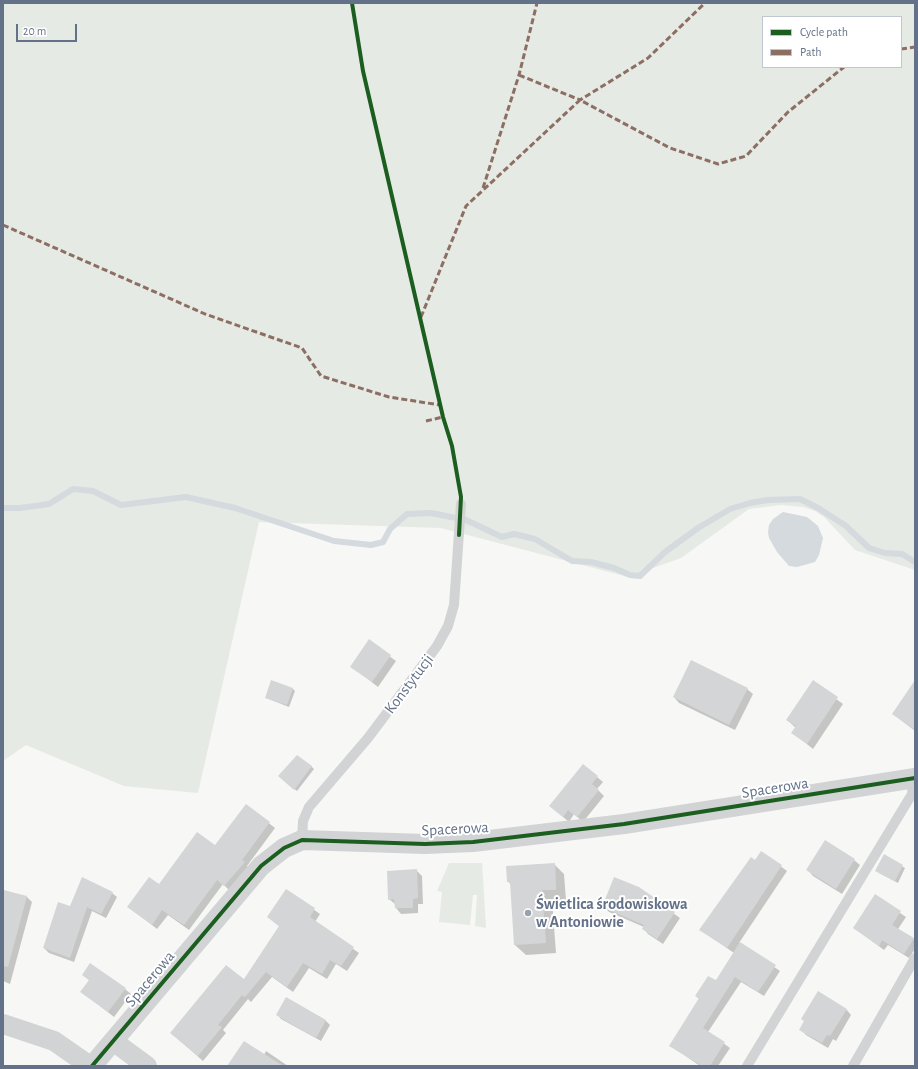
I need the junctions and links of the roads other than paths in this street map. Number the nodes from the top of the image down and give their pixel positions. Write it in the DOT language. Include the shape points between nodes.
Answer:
graph roads {
  1 [pos="461,504"];
  2 [pos="914,779"];
  3 [pos="302,840"];
  4 [pos="915,958"];
  5 [pos="3,1024"];
  6 [pos="113,1041"];
  7 [pos="91,1066"];
  8 [pos="147,1066"];
  9 [pos="747,1066"];
  10 [pos="853,1066"];
  1 -- 3 [label="lane, Konstytucji" via="454,605 448,626 437,646 373,732 309,807 303,821"];
  2 -- 3 [label="street, Spacerowa" via="624,824 473,842 425,844"];
  2 -- 9 [label="lane" via="912,794"];
  3 -- 6 [label="street, Spacerowa" via="284,848 261,866"];
  4 -- 10 [label="lane"];
  5 -- 7 [label="street" via="54,1041"];
  6 -- 7 [label="street, Spacerowa"];
  6 -- 8 [label="street"];
}
